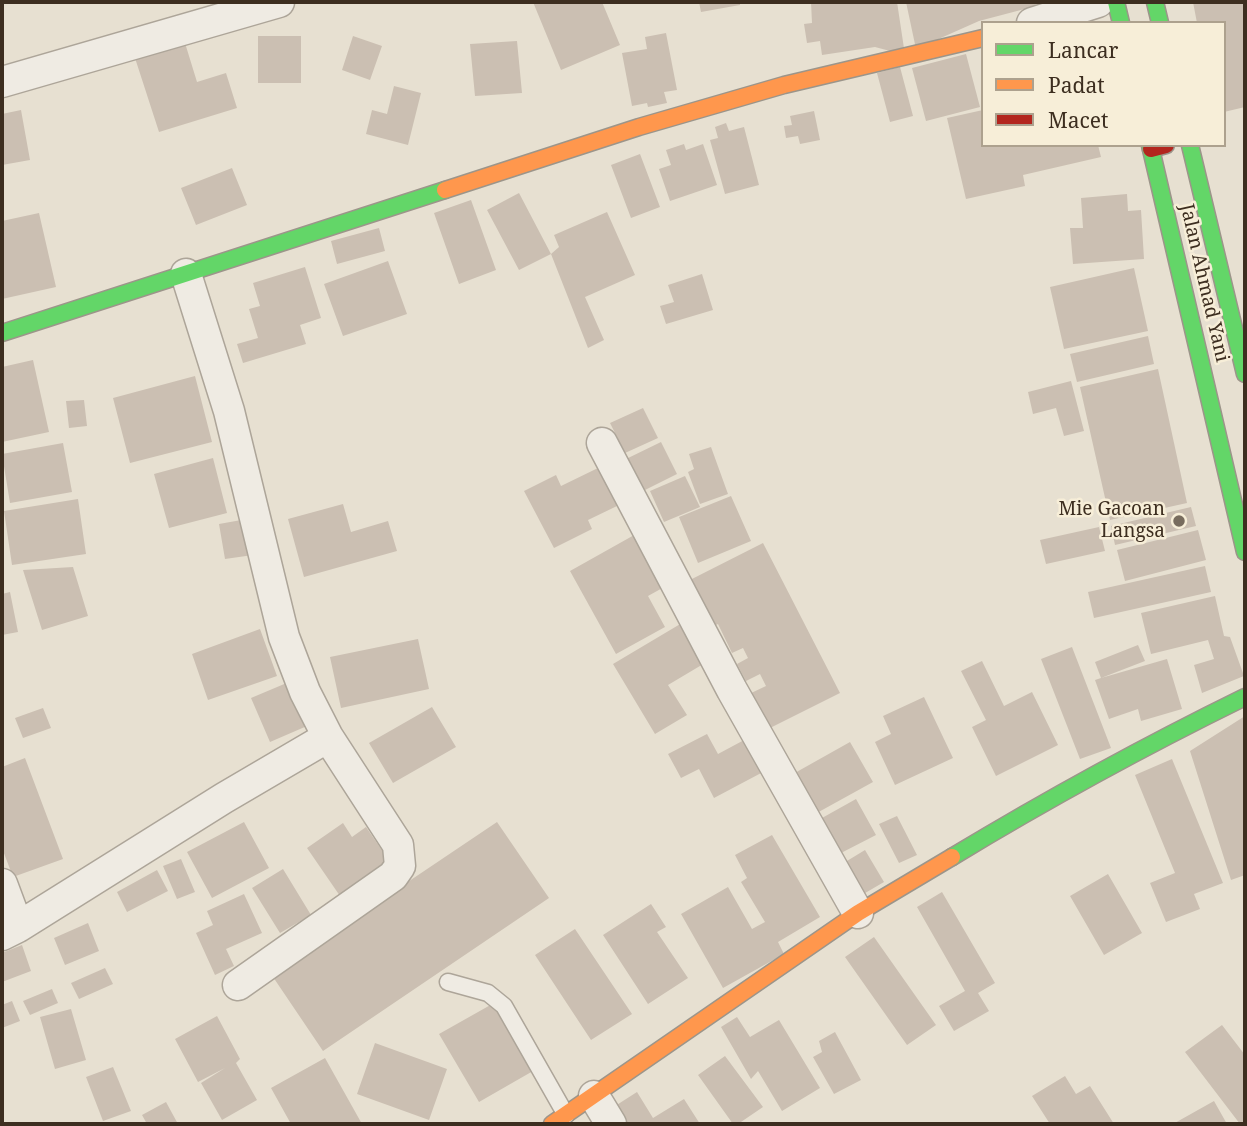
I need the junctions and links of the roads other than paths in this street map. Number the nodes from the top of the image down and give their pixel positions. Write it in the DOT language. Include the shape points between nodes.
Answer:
graph roads {
  1 [pos="279,2"];
  2 [pos="1098,2"];
  3 [pos="1116,2"];
  4 [pos="1155,2"];
  5 [pos="1038,21"];
  6 [pos="1121,21"];
  7 [pos="1160,21"];
  8 [pos="981,38"];
  9 [pos="2,82"];
  10 [pos="1155,147"];
  11 [pos="1190,147"];
  12 [pos="186,274"];
  13 [pos="2,333"];
  14 [pos="1245,372"];
  15 [pos="602,443"];
  16 [pos="1245,552"];
  17 [pos="1245,697"];
  18 [pos="328,737"];
  19 [pos="2,884"];
  20 [pos="858,913"];
  21 [pos="10,931"];
  22 [pos="448,982"];
  23 [pos="238,985"];
  24 [pos="594,1096"];
  25 [pos="559,1120"];
  26 [pos="611,1124"];
  1 -- 9 [label="street"];
  2 -- 5 [label="street"];
  3 -- 6 [label="street"];
  4 -- 7 [label="street"];
  8 -- 12 [label="street" via="784,85 639,127"];
  10 -- 16 [label="street, Jalan Ahmad Yani"];
  11 -- 14 [label="street"];
  12 -- 13 [label="street"];
  12 -- 18 [label="street" via="229,411 284,637"];
  15 -- 20 [label="street" via="732,690"];
  17 -- 20 [label="street" via="1038,805"];
  18 -- 21 [label="street"];
  18 -- 23 [label="street" via="390,830 398,845 400,866 393,876"];
  19 -- 21 [label="street"];
  20 -- 24 [label="street"];
  22 -- 25 [label="lane" via="488,993 504,1006"];
  24 -- 25 [label="street"];
  24 -- 26 [label="street"];
}
